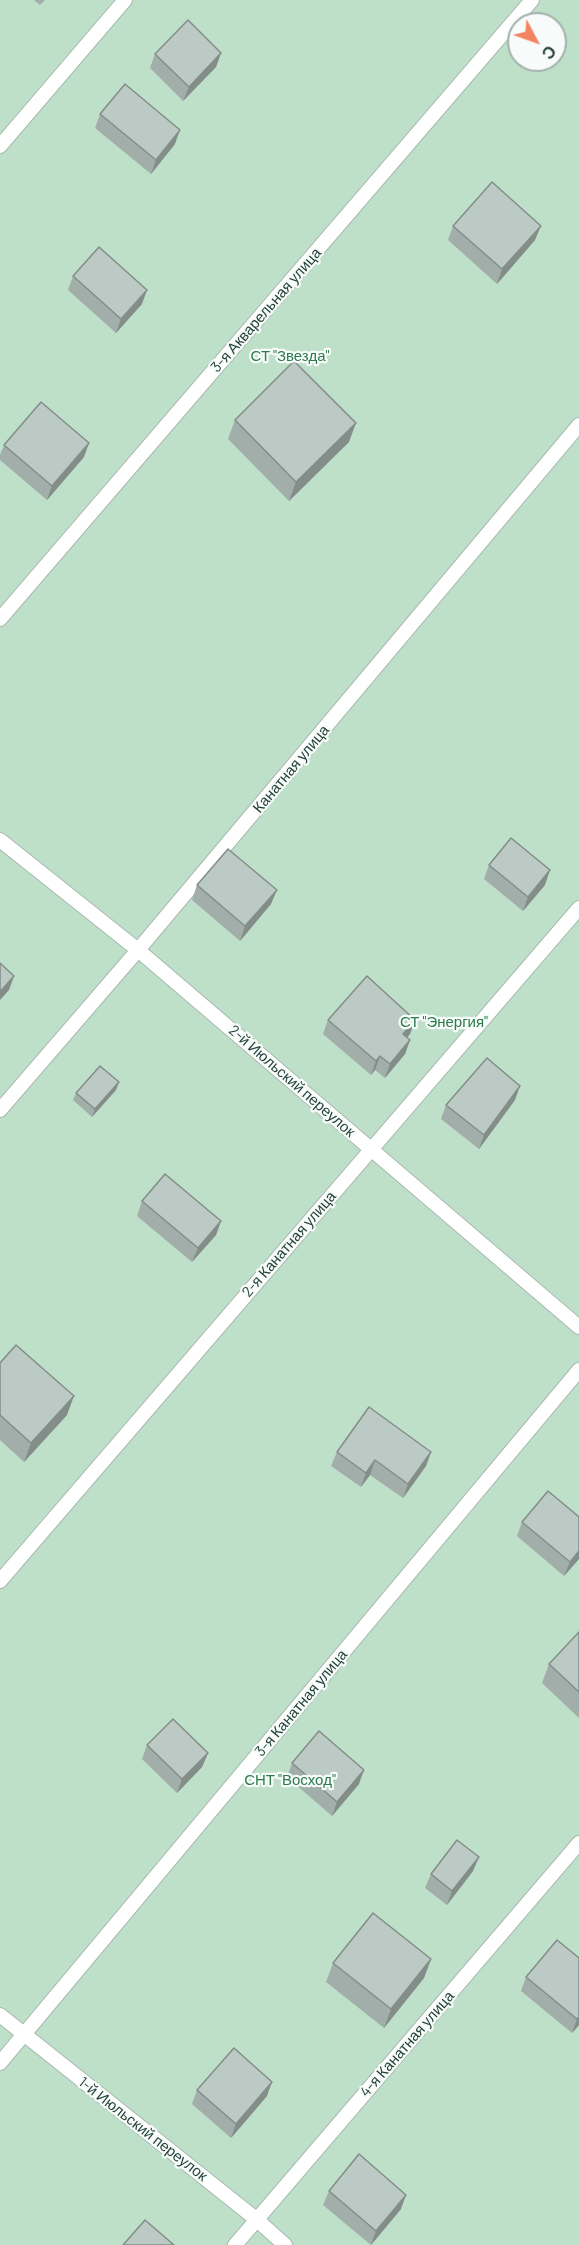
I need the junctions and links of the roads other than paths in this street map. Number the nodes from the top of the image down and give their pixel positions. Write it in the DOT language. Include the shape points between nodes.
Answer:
graph roads {
  1 [pos="125,0"];
  2 [pos="532,0"];
  3 [pos="0,146"];
  4 [pos="579,425"];
  5 [pos="0,619"];
  6 [pos="0,840"];
  7 [pos="579,908"];
  8 [pos="138,950"];
  9 [pos="0,1110"];
  10 [pos="371,1149"];
  11 [pos="579,1327"];
  12 [pos="579,1370"];
  13 [pos="0,1581"];
  14 [pos="579,1843"];
  15 [pos="0,2015"];
  16 [pos="24,2035"];
  17 [pos="0,2063"];
  18 [pos="256,2219"];
  19 [pos="235,2245"];
  20 [pos="285,2245"];
  1 -- 3 [label="lane"];
  2 -- 5 [label="lane, 3-я Акварельная улица"];
  4 -- 8 [label="lane, Канатная улица"];
  6 -- 8 [label="lane, 2-й Июльский переулок"];
  7 -- 10 [label="lane, 2-я Канатная улица"];
  8 -- 9 [label="lane, Канатная улица"];
  8 -- 10 [label="lane, 2-й Июльский переулок"];
  10 -- 11 [label="lane, 2-й Июльский переулок"];
  10 -- 13 [label="lane, 2-я Канатная улица"];
  12 -- 16 [label="lane, 3-я Канатная улица"];
  14 -- 18 [label="lane, 4-я Канатная улица"];
  15 -- 16 [label="lane, 1-й Июльский переулок"];
  16 -- 17 [label="lane, 3-я Канатная улица"];
  16 -- 18 [label="lane, 1-й Июльский переулок"];
  18 -- 19 [label="lane, 4-я Канатная улица"];
  18 -- 20 [label="lane, 1-й Июльский переулок"];
}
